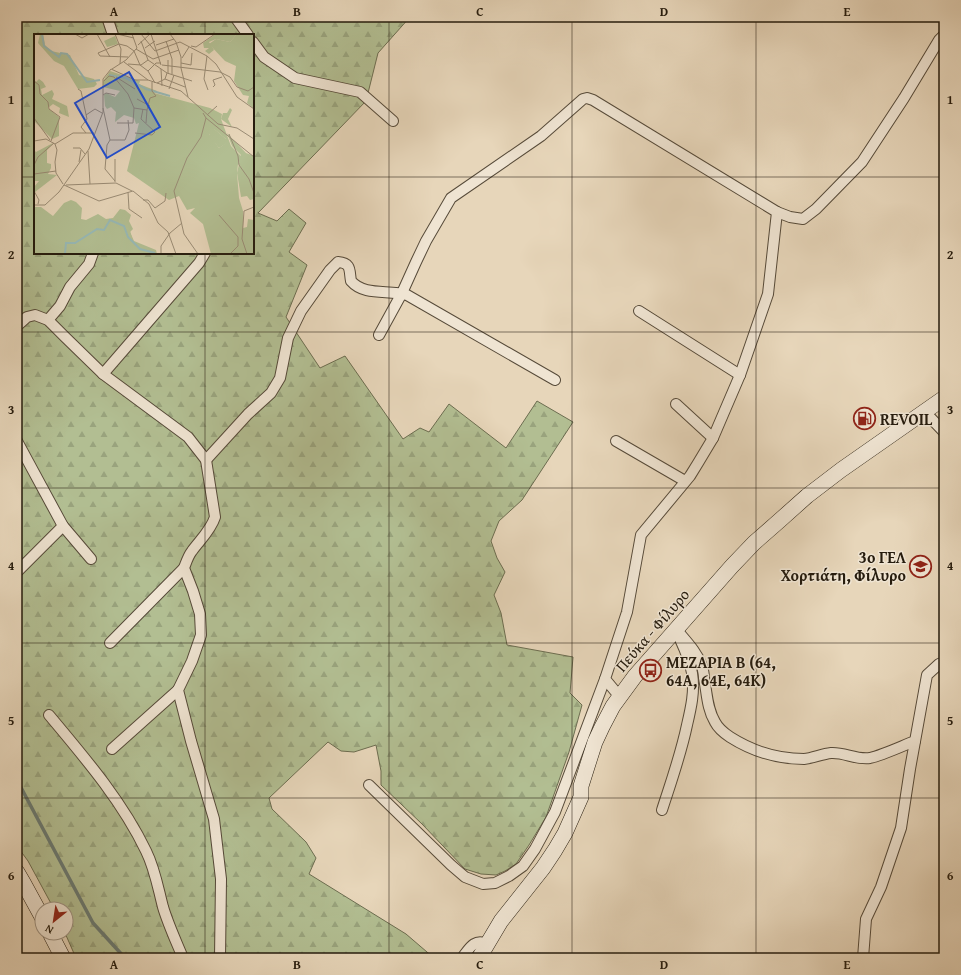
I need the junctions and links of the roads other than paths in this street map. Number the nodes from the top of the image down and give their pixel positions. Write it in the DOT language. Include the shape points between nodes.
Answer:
graph roads {
  1 [pos="107,17"];
  2 [pos="235,17"];
  3 [pos="113,34"];
  4 [pos="247,34"];
  5 [pos="944,35"];
  6 [pos="254,43"];
  7 [pos="393,120"];
  8 [pos="777,212"];
  9 [pos="93,254"];
  10 [pos="205,254"];
  11 [pos="402,293"];
  12 [pos="639,311"];
  13 [pos="48,320"];
  14 [pos="17,326"];
  15 [pos="379,335"];
  16 [pos="103,374"];
  17 [pos="740,375"];
  18 [pos="555,380"];
  19 [pos="944,398"];
  20 [pos="676,404"];
  21 [pos="925,412"];
  22 [pos="944,432"];
  23 [pos="713,438"];
  24 [pos="17,441"];
  25 [pos="616,441"];
  26 [pos="206,460"];
  27 [pos="686,481"];
  28 [pos="63,526"];
  29 [pos="91,559"];
  30 [pos="184,568"];
  31 [pos="17,572"];
  32 [pos="676,629"];
  33 [pos="110,643"];
  34 [pos="944,662"];
  35 [pos="605,679"];
  36 [pos="178,690"];
  37 [pos="620,697"];
  38 [pos="49,715"];
  39 [pos="915,741"];
  40 [pos="112,749"];
  41 [pos="369,785"];
  42 [pos="662,810"];
  43 [pos="17,872"];
  44 [pos="34,903"];
  45 [pos="54,941"];
  46 [pos="486,944"];
  47 [pos="63,958"];
  48 [pos="183,958"];
  49 [pos="220,958"];
  50 [pos="462,958"];
  51 [pos="479,958"];
  52 [pos="862,958"];
  1 -- 3 [label="street"];
  2 -- 4 [label="street"];
  5 -- 8 [label="street" via="862,162 803,219"];
  6 -- 7 [label="street" via="264,57 295,78 360,92"];
  8 -- 11 [label="street" via="587,98 541,136 451,198 426,241"];
  8 -- 17 [label="street" via="768,294"];
  9 -- 13 [label="street" via="89,264"];
  10 -- 16 [label="street"];
  11 -- 15 [label="street"];
  11 -- 18 [label="street"];
  11 -- 26 [label="street" via="374,292 358,287 351,281 348,266 340,262 336,264 301,311 288,338 280,378 271,393"];
  12 -- 17 [label="street"];
  13 -- 14 [label="street" via="35,315 27,316"];
  13 -- 16 [label="street"];
  16 -- 26 [label="street" via="188,437"];
  17 -- 23 [label="street"];
  19 -- 21 [label="main road, Πεύκα - Φίλυρο"];
  20 -- 23 [label="street"];
  21 -- 22 [label="street"];
  21 -- 32 [label="main road, Πεύκα - Φίλυρο" via="841,470 779,520 732,566"];
  23 -- 27 [label="street"];
  24 -- 28 [label="street"];
  25 -- 27 [label="street"];
  26 -- 30 [label="street" via="215,517 210,528 190,552"];
  27 -- 35 [label="street" via="641,535 627,612"];
  28 -- 29 [label="street"];
  28 -- 31 [label="street"];
  30 -- 33 [label="street"];
  30 -- 36 [label="street" via="200,614 201,635"];
  32 -- 37 [label="main road, Πεύκα - Φίλυρο" via="634,676"];
  32 -- 39 [label="street" via="694,650 703,668 709,708 716,724 738,742 758,752 806,759 831,753 866,758"];
  32 -- 42 [label="street" via="692,672 693,698 682,749"];
  34 -- 39 [label="street" via="927,675"];
  35 -- 37 [label="street"];
  35 -- 41 [label="street" via="556,812 523,866 495,883 483,884 465,876"];
  36 -- 40 [label="street"];
  36 -- 49 [label="street" via="214,819 221,879"];
  37 -- 46 [label="main road, Πεύκα - Φίλυρο" via="612,706 595,742 581,786 581,798 565,833 549,859"];
  38 -- 48 [label="street" via="113,795 129,820 156,875 169,924"];
  39 -- 52 [label="street" via="901,828 881,887 866,920"];
  43 -- 44 [label="main road"];
  45 -- 47 [label="main road"];
  46 -- 50 [label="street" via="476,943"];
  46 -- 51 [label="main road, Πεύκα - Φίλυρο"];
}
